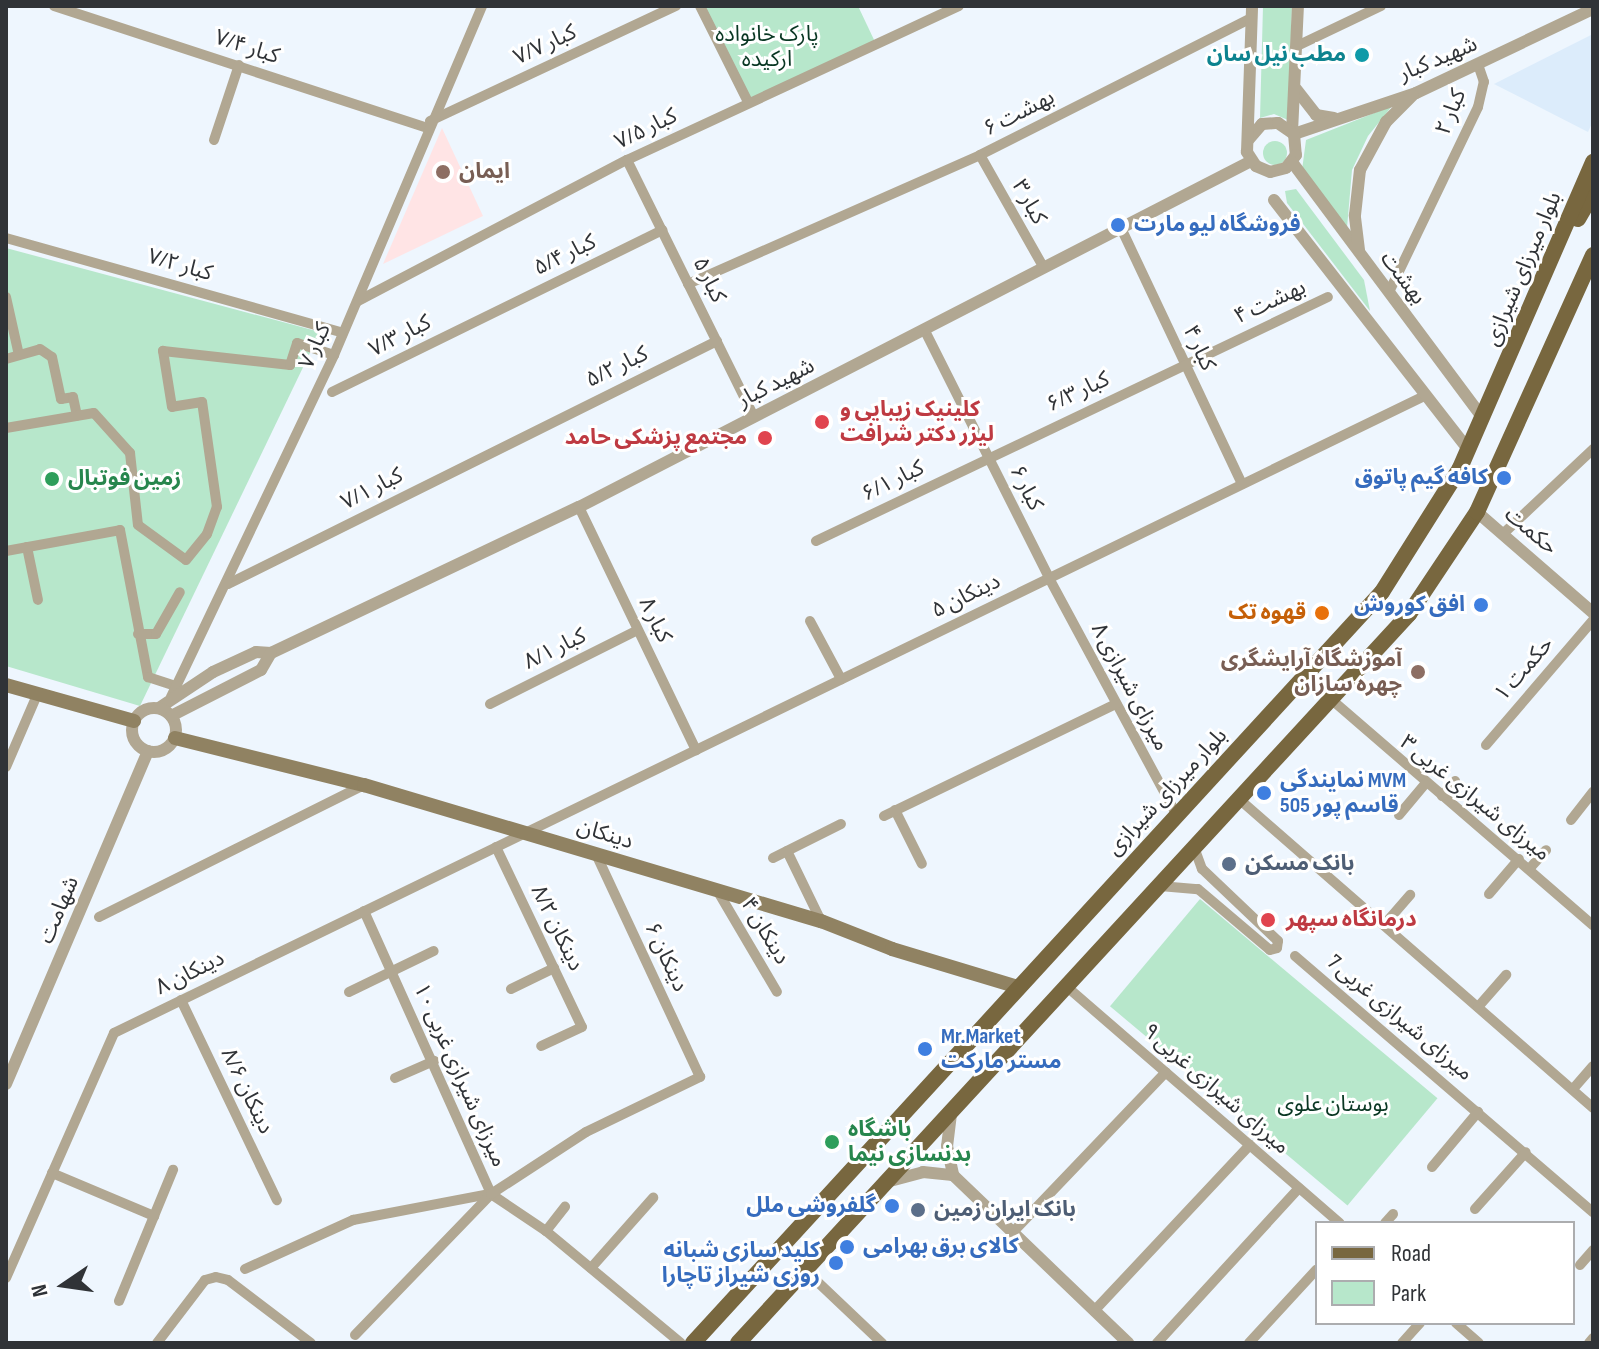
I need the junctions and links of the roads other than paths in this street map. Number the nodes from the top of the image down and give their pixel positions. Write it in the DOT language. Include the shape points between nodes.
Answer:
graph roads {
  1 [pos="54,6"];
  2 [pos="482,6"];
  3 [pos="676,6"];
  4 [pos="700,6"];
  5 [pos="959,6"];
  6 [pos="1298,6"];
  7 [pos="1381,6"];
  8 [pos="1593,9"];
  9 [pos="1252,12"];
  10 [pos="1297,46"];
  11 [pos="239,65"];
  12 [pos="1478,65"];
  13 [pos="1296,89"];
  14 [pos="1416,93"];
  15 [pos="748,102"];
  16 [pos="1337,119"];
  17 [pos="429,124"];
  18 [pos="1293,133"];
  19 [pos="1249,139"];
  20 [pos="214,140"];
  21 [pos="980,155"];
  22 [pos="627,160"];
  23 [pos="1251,161"];
  24 [pos="1292,162"];
  25 [pos="1593,162"];
  26 [pos="1593,193"];
  27 [pos="1274,200"];
  28 [pos="1121,228"];
  29 [pos="662,230"];
  30 [pos="6,238"];
  31 [pos="1359,252"];
  32 [pos="1593,255"];
  33 [pos="1044,268"];
  34 [pos="688,284"];
  35 [pos="1389,292"];
  36 [pos="1328,297"];
  37 [pos="358,301"];
  38 [pos="1532,303"];
  39 [pos="7,304"];
  40 [pos="486,315"];
  41 [pos="924,329"];
  42 [pos="343,333"];
  43 [pos="717,341"];
  44 [pos="19,355"];
  45 [pos="334,355"];
  46 [pos="6,359"];
  47 [pos="1185,364"];
  48 [pos="332,392"];
  49 [pos="1424,396"];
  50 [pos="77,416"];
  51 [pos="754,417"];
  52 [pos="1482,417"];
  53 [pos="6,428"];
  54 [pos="534,430"];
  55 [pos="1468,449"];
  56 [pos="1593,449"];
  57 [pos="988,457"];
  58 [pos="1242,484"];
  59 [pos="579,507"];
  60 [pos="1477,512"];
  61 [pos="1505,532"];
  62 [pos="816,541"];
  63 [pos="27,547"];
  64 [pos="6,551"];
  65 [pos="1049,578"];
  66 [pos="228,584"];
  67 [pos="180,592"];
  68 [pos="38,600"];
  69 [pos="1593,613"];
  70 [pos="1593,620"];
  71 [pos="810,621"];
  72 [pos="638,630"];
  73 [pos="138,634"];
  74 [pos="271,653"];
  75 [pos="841,679"];
  76 [pos="6,685"];
  77 [pos="174,692"];
  78 [pos="37,695"];
  79 [pos="1332,700"];
  80 [pos="490,704"];
  81 [pos="1116,704"];
  82 [pos="159,708"];
  83 [pos="171,716"];
  84 [pos="134,721"];
  85 [pos="175,738"];
  86 [pos="1486,745"];
  87 [pos="696,750"];
  88 [pos="148,751"];
  89 [pos="6,767"];
  90 [pos="1455,781"];
  91 [pos="1425,784"];
  92 [pos="364,785"];
  93 [pos="1593,792"];
  94 [pos="1442,796"];
  95 [pos="1239,799"];
  96 [pos="895,810"];
  97 [pos="1176,814"];
  98 [pos="1399,815"];
  99 [pos="884,816"];
  100 [pos="1571,820"];
  101 [pos="841,824"];
  102 [pos="525,833"];
  103 [pos="496,847"];
  104 [pos="1194,847"];
  105 [pos="1546,850"];
  106 [pos="787,851"];
  107 [pos="596,854"];
  108 [pos="773,858"];
  109 [pos="1519,859"];
  110 [pos="922,864"];
  111 [pos="1530,868"];
  112 [pos="1160,886"];
  113 [pos="717,890"];
  114 [pos="1489,894"];
  115 [pos="1410,895"];
  116 [pos="364,911"];
  117 [pos="99,917"];
  118 [pos="821,921"];
  119 [pos="1384,925"];
  120 [pos="1593,925"];
  121 [pos="434,951"];
  122 [pos="1295,956"];
  123 [pos="554,968"];
  124 [pos="391,970"];
  125 [pos="1506,975"];
  126 [pos="1066,986"];
  127 [pos="1018,987"];
  128 [pos="511,989"];
  129 [pos="349,992"];
  130 [pos="777,992"];
  131 [pos="181,1000"];
  132 [pos="1478,1007"];
  133 [pos="541,1046"];
  134 [pos="434,1061"];
  135 [pos="1593,1066"];
  136 [pos="1166,1072"];
  137 [pos="395,1078"];
  138 [pos="6,1084"];
  139 [pos="1573,1089"];
  140 [pos="953,1108"];
  141 [pos="1593,1108"];
  142 [pos="1478,1112"];
  143 [pos="1250,1145"];
  144 [pos="1526,1152"];
  145 [pos="1432,1167"];
  146 [pos="173,1170"];
  147 [pos="52,1173"];
  148 [pos="953,1175"];
  149 [pos="885,1182"];
  150 [pos="1299,1188"];
  151 [pos="491,1194"];
  152 [pos="653,1198"];
  153 [pos="277,1200"];
  154 [pos="565,1207"];
  155 [pos="1475,1209"];
  156 [pos="1593,1212"];
  157 [pos="1393,1214"];
  158 [pos="154,1216"];
  159 [pos="1338,1221"];
  160 [pos="1387,1221"];
  161 [pos="546,1231"];
  162 [pos="1013,1232"];
  163 [pos="1593,1250"];
  164 [pos="1580,1265"];
  165 [pos="591,1268"];
  166 [pos="245,1269"];
  167 [pos="804,1269"];
  168 [pos="1315,1271"];
  169 [pos="6,1278"];
  170 [pos="119,1301"];
  171 [pos="1094,1311"];
  172 [pos="1418,1325"];
  173 [pos="1459,1325"];
  174 [pos="355,1335"];
  175 [pos="1593,1338"];
  176 [pos="157,1343"];
  177 [pos="311,1343"];
  178 [pos="681,1343"];
  179 [pos="693,1343"];
  180 [pos="738,1343"];
  181 [pos="882,1343"];
  182 [pos="1128,1343"];
  183 [pos="1157,1343"];
  184 [pos="1249,1343"];
  185 [pos="1402,1343"];
  186 [pos="1479,1343"];
  187 [pos="1589,1343"];
  1 -- 11 [label="street, ۷/۴ کبار"];
  2 -- 17 [label="street, ۷ کبار"];
  3 -- 17 [label="street, ۷/۷ کبار"];
  4 -- 15 [label="street"];
  5 -- 15 [label="street, ۷/۵ کبار"];
  6 -- 10 [label="street"];
  7 -- 10 [label="street"];
  8 -- 12 [label="street, شهید کبار"];
  9 -- 19 [label="street"];
  9 -- 21 [label="street, ۶ بهشت"];
  10 -- 13 [label="street"];
  11 -- 17 [label="street, ۷/۴ کبار"];
  11 -- 20 [label="street"];
  12 -- 14 [label="street, شهید کبار"];
  12 -- 35 [label="street, ۲ کبار" via="1484,82 1478,107"];
  13 -- 16 [label="street" via="1316,115"];
  13 -- 18 [label="street"];
  14 -- 16 [label="street, شهید کبار"];
  14 -- 31 [label="street" via="1386,122 1360,170 1355,202"];
  15 -- 22 [label="street, ۷/۵ کبار"];
  16 -- 18 [label="street, شهید کبار"];
  17 -- 37 [label="street, ۷ کبار"];
  18 -- 19 [label="street" via="1270,122"];
  18 -- 24 [label="street"];
  19 -- 23 [label="street"];
  21 -- 33 [label="street, ۳ کبار"];
  21 -- 34 [label="street, ۶ بهشت"];
  22 -- 29 [label="street, ۵ کبار"];
  22 -- 37 [label="street, ۷/۵ کبار"];
  23 -- 24 [label="street" via="1270,172"];
  23 -- 28 [label="street, شهید کبار"];
  24 -- 31 [label="street, بهشت"];
  25 -- 38 [label="main road, بلوار میرزای شیرازی"];
  26 -- 38 [label="main road"];
  27 -- 49 [label="street"];
  28 -- 33 [label="street, شهید کبار"];
  28 -- 47 [label="street, ۴ کبار"];
  29 -- 34 [label="street, ۵ کبار"];
  29 -- 40 [label="street, ۵/۴ کبار"];
  30 -- 42 [label="street, ۷/۲ کبار"];
  31 -- 35 [label="street, بهشت"];
  32 -- 60 [label="main road"];
  33 -- 41 [label="street, شهید کبار"];
  34 -- 43 [label="street, ۵ کبار"];
  35 -- 52 [label="street, بهشت"];
  36 -- 47 [label="street, ۴ بهشت"];
  37 -- 42 [label="street, ۷ کبار"];
  38 -- 52 [label="main road, بلوار میرزای شیرازی"];
  39 -- 44 [label="street"];
  40 -- 48 [label="street, ۷/۳ کبار"];
  41 -- 51 [label="street, شهید کبار"];
  41 -- 57 [label="street, ۶ کبار"];
  42 -- 45 [label="street, ۷ کبار"];
  43 -- 51 [label="street, ۵ کبار"];
  43 -- 54 [label="street, ۵/۲ کبار"];
  44 -- 46 [label="street"];
  44 -- 50 [label="street" via="40,349 52,357 61,399 73,397"];
  45 -- 50 [label="street" via="297,343 290,365 163,351 172,407 202,402 217,507 207,534 186,560 138,525 130,453 94,413"];
  45 -- 66 [label="street, ۷ کبار"];
  47 -- 57 [label="street, ۶/۳ کبار"];
  47 -- 58 [label="street, ۴ کبار"];
  49 -- 55 [label="street"];
  49 -- 58 [label="street, ۵ دینکان"];
  50 -- 53 [label="street"];
  51 -- 59 [label="street, شهید کبار"];
  52 -- 55 [label="main road, بلوار میرزای شیرازی"];
  54 -- 66 [label="street, ۷/۱ کبار"];
  55 -- 97 [label="main road, بلوار میرزای شیرازی" via="1426,529 1382,592"];
  56 -- 61 [label="street"];
  57 -- 62 [label="street, ۶/۱ کبار"];
  57 -- 65 [label="street, ۶ کبار"];
  58 -- 65 [label="street, ۵ دینکان"];
  59 -- 72 [label="street, ۸ کبار"];
  59 -- 74 [label="street, شهید کبار"];
  60 -- 61 [label="street, حکمت"];
  60 -- 79 [label="main road" via="1409,614"];
  61 -- 69 [label="street, حکمت"];
  63 -- 64 [label="street"];
  63 -- 68 [label="street"];
  63 -- 73 [label="street" via="120,530"];
  65 -- 75 [label="street, ۵ دینکان"];
  65 -- 81 [label="street, ۸ میرزای شیرازی"];
  66 -- 77 [label="street, ۷ کبار"];
  67 -- 73 [label="street" via="156,634"];
  70 -- 86 [label="street, ۱ حکمت"];
  71 -- 75 [label="street"];
  72 -- 80 [label="street, ۸/۱ کبار"];
  72 -- 87 [label="street, ۸ کبار"];
  73 -- 77 [label="street" via="148,677"];
  74 -- 77 [label="street, شهید کبار" via="256,652"];
  74 -- 83 [label="street, شهید کبار" via="261,670"];
  75 -- 87 [label="street, ۵ دینکان"];
  76 -- 78 [label="main road"];
  77 -- 82 [label="street, شهید کبار"];
  78 -- 84 [label="main road"];
  78 -- 89 [label="street"];
  79 -- 91 [label="street, ۳ میرزای شیرازی غربی"];
  79 -- 95 [label="main road"];
  81 -- 96 [label="street"];
  81 -- 97 [label="street, ۸ میرزای شیرازی"];
  82 -- 83 [label="street"];
  82 -- 84 [label="street" via="144,710"];
  83 -- 85 [label="street"];
  84 -- 88 [label="street" via="133,736"];
  85 -- 88 [label="street" via="167,748"];
  85 -- 92 [label="main road, دینکان"];
  87 -- 102 [label="street, ۵ دینکان"];
  88 -- 138 [label="street, شهامت"];
  90 -- 94 [label="street"];
  91 -- 94 [label="street, ۳ میرزای شیرازی غربی"];
  91 -- 98 [label="street"];
  92 -- 102 [label="main road, دینکان"];
  92 -- 117 [label="street"];
  93 -- 100 [label="street"];
  94 -- 109 [label="street, ۳ میرزای شیرازی غربی"];
  95 -- 104 [label="main road"];
  95 -- 119 [label="street"];
  96 -- 99 [label="street"];
  96 -- 110 [label="street"];
  97 -- 127 [label="main road, بلوار میرزای شیرازی"];
  101 -- 106 [label="street"];
  102 -- 103 [label="street, ۸ دینکان"];
  102 -- 107 [label="main road, دینکان"];
  103 -- 116 [label="street, ۸ دینکان"];
  103 -- 123 [label="street, دینکان ۸/۲"];
  104 -- 112 [label="main road"];
  104 -- 112 [label="street" via="1202,869 1278,941 1277,948 1270,950 1198,889"];
  105 -- 111 [label="street"];
  106 -- 108 [label="street"];
  106 -- 118 [label="street"];
  107 -- 113 [label="main road, دینکان"];
  107 -- 151 [label="street, دینکان ۶" via="700,1077 586,1132"];
  109 -- 111 [label="street, ۳ میرزای شیرازی غربی"];
  109 -- 114 [label="street"];
  111 -- 120 [label="street, ۳ میرزای شیرازی غربی"];
  112 -- 126 [label="main road"];
  113 -- 118 [label="main road, دینکان"];
  113 -- 130 [label="street, دینکان ۴"];
  115 -- 119 [label="street"];
  116 -- 124 [label="street, ۱۰ میرزای شیرازی غربی"];
  116 -- 131 [label="street, ۸ دینکان"];
  118 -- 127 [label="main road, دینکان"];
  119 -- 132 [label="street"];
  121 -- 124 [label="street"];
  122 -- 142 [label="street, میرزای شیرازی غربی 7"];
  123 -- 128 [label="street"];
  123 -- 133 [label="street, دینکان ۸/۲" via="582,1027"];
  124 -- 129 [label="street"];
  124 -- 134 [label="street, ۱۰ میرزای شیرازی غربی"];
  125 -- 132 [label="street"];
  126 -- 136 [label="street, میرزای شیرازی غربی ۹"];
  126 -- 140 [label="main road"];
  127 -- 179 [label="main road, بلوار میرزای شیرازی"];
  131 -- 147 [label="street, ۸ دینکان" via="114,1033"];
  131 -- 153 [label="street, ۸/۶ دینکان"];
  132 -- 139 [label="street"];
  134 -- 137 [label="street"];
  134 -- 151 [label="street, ۱۰ میرزای شیرازی غربی"];
  135 -- 139 [label="street"];
  136 -- 143 [label="street, میرزای شیرازی غربی ۹"];
  136 -- 162 [label="street"];
  139 -- 141 [label="street"];
  140 -- 148 [label="street" via="947,1146"];
  140 -- 149 [label="main road"];
  142 -- 144 [label="street, میرزای شیرازی غربی 7"];
  142 -- 145 [label="street"];
  143 -- 150 [label="street, میرزای شیرازی غربی ۹"];
  143 -- 171 [label="street"];
  144 -- 155 [label="street"];
  144 -- 156 [label="street, میرزای شیرازی غربی 7"];
  146 -- 158 [label="street"];
  147 -- 158 [label="street"];
  147 -- 169 [label="street, ۸ دینکان"];
  148 -- 149 [label="street" via="923,1172"];
  148 -- 162 [label="street"];
  149 -- 167 [label="main road"];
  150 -- 159 [label="street, میرزای شیرازی غربی ۹"];
  150 -- 183 [label="street"];
  151 -- 161 [label="street, ۱۰ میرزای شیرازی غربی"];
  151 -- 166 [label="street" via="353,1220"];
  151 -- 174 [label="street"];
  152 -- 165 [label="street"];
  154 -- 161 [label="street"];
  157 -- 160 [label="street"];
  158 -- 170 [label="street"];
  161 -- 165 [label="street, ۱۰ میرزای شیرازی غربی"];
  162 -- 171 [label="street"];
  163 -- 164 [label="street"];
  165 -- 178 [label="street, ۱۰ میرزای شیرازی غربی"];
  167 -- 180 [label="main road"];
  167 -- 181 [label="street"];
  168 -- 184 [label="street"];
  171 -- 182 [label="street"];
  172 -- 185 [label="street"];
  173 -- 186 [label="street"];
  175 -- 187 [label="street"];
  176 -- 177 [label="street" via="205,1280 228,1280"];
}
